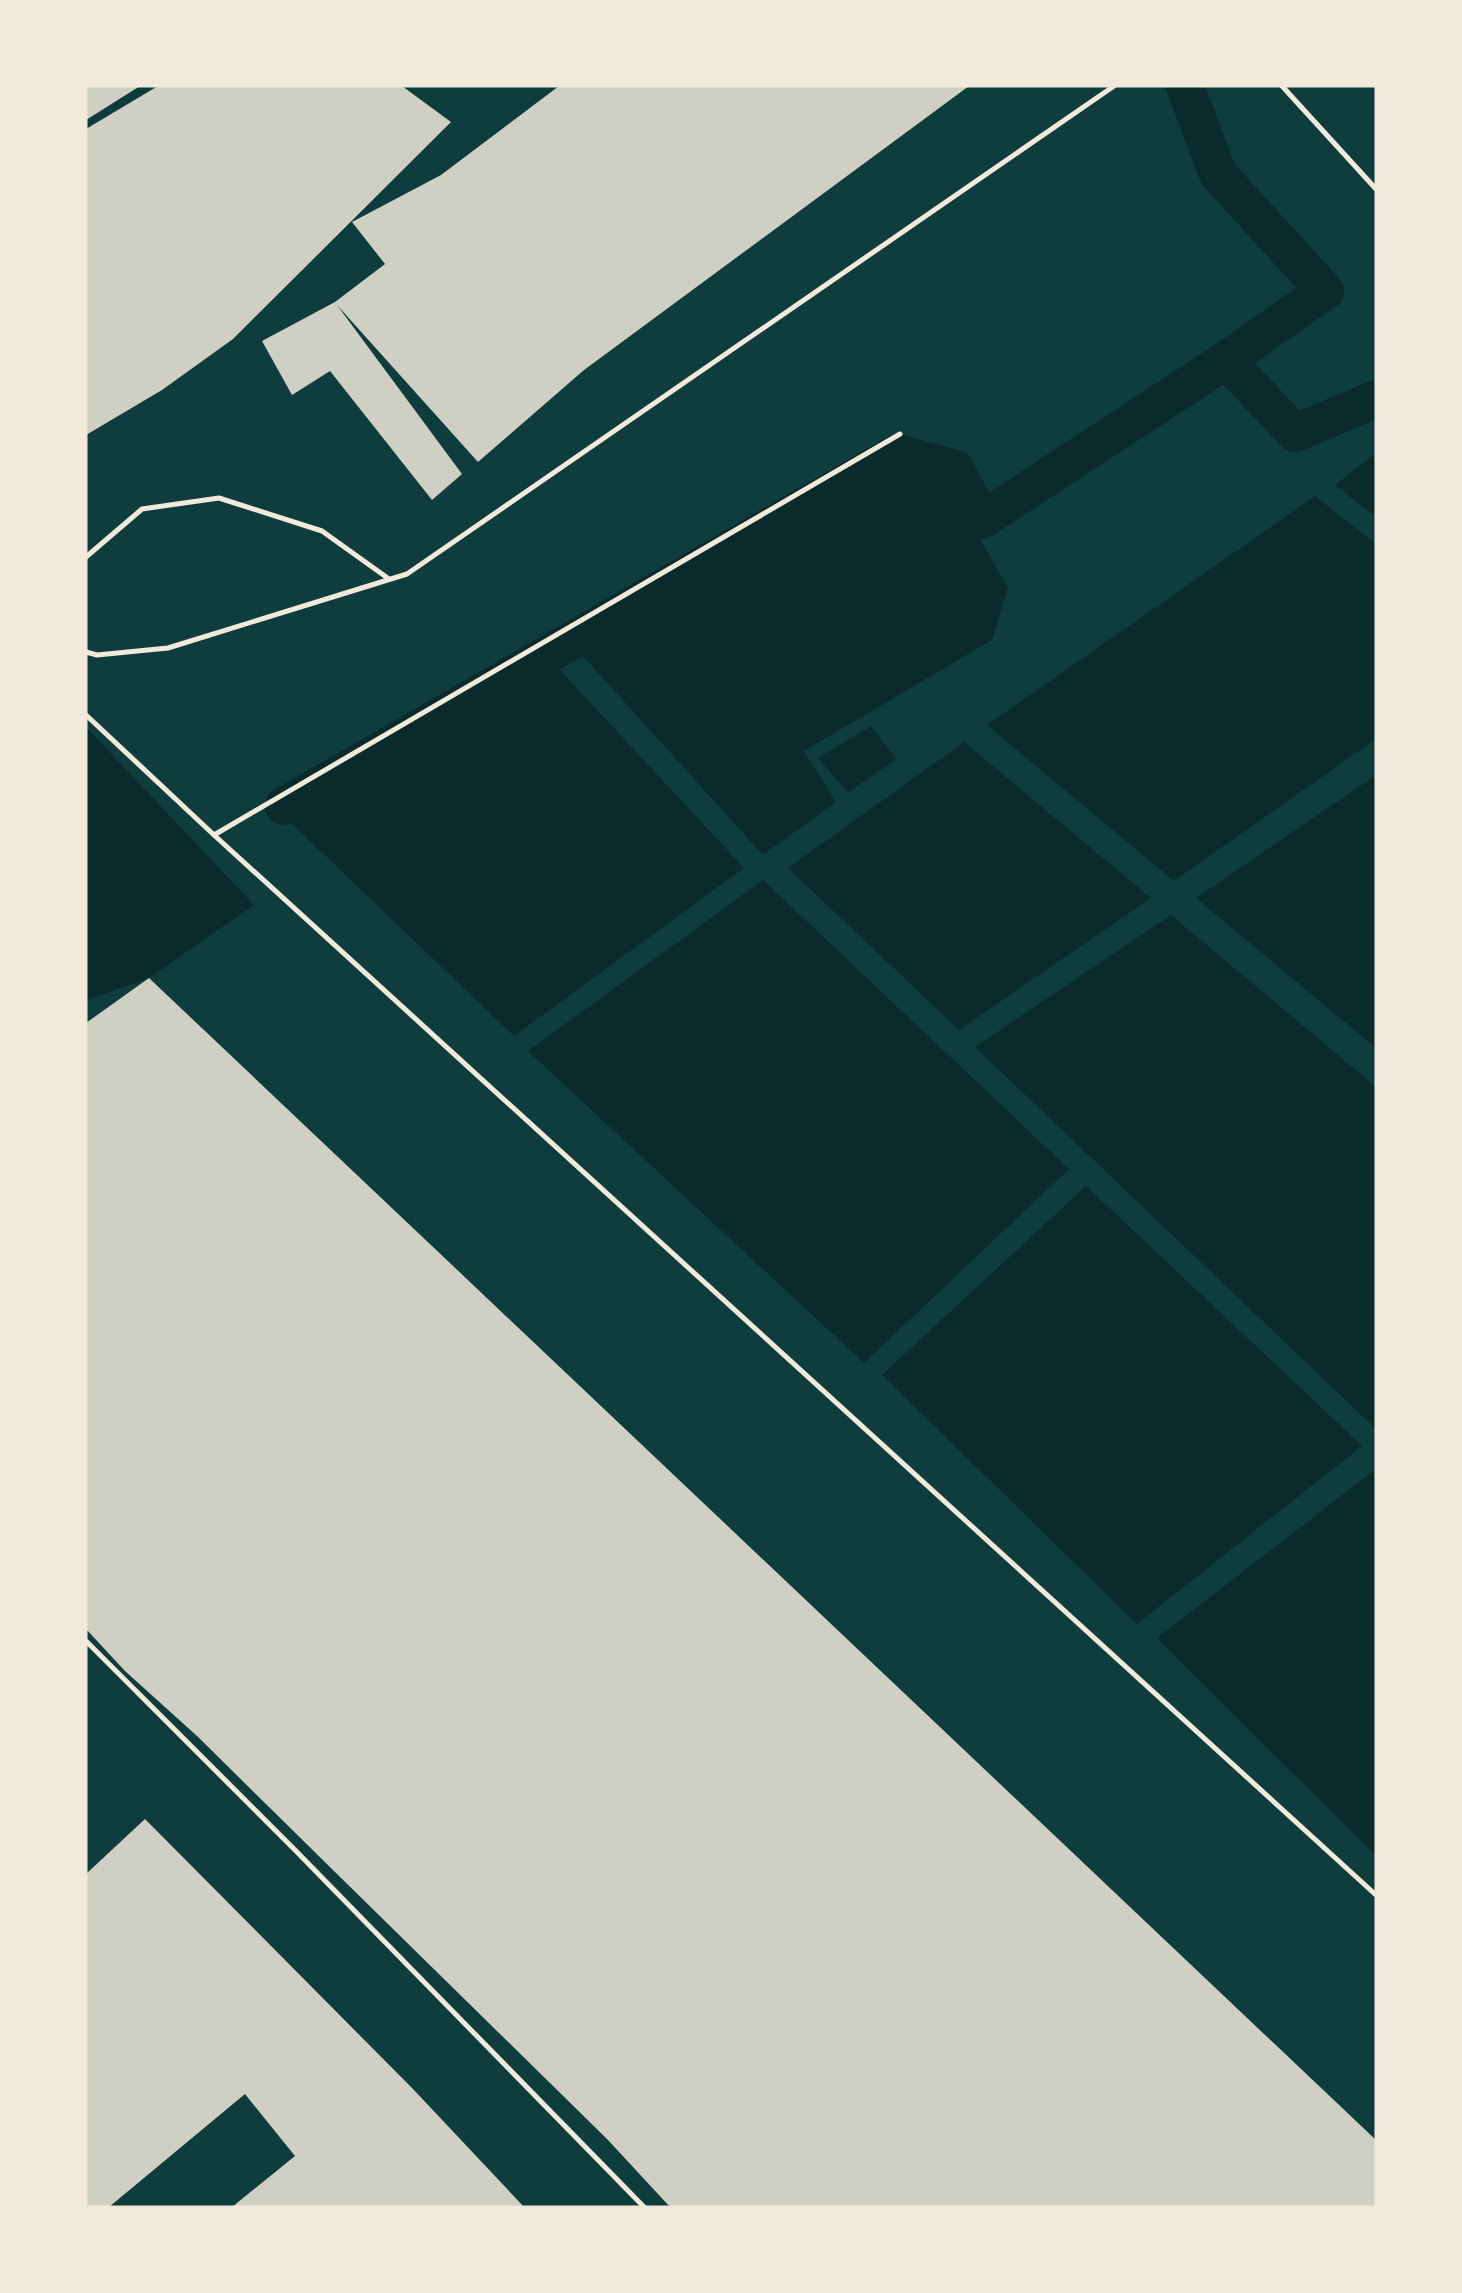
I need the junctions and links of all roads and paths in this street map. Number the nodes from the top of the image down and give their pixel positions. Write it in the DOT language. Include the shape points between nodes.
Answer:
graph roads {
  1 [pos="1114,86"];
  2 [pos="1282,86"];
  3 [pos="1376,189"];
  4 [pos="900,434"];
  5 [pos="86,557"];
  6 [pos="389,579"];
  7 [pos="86,652"];
  8 [pos="86,715"];
  9 [pos="215,835"];
  10 [pos="86,1641"];
  11 [pos="1376,1895"];
  12 [pos="644,2207"];
  1 -- 6 [label="lane" via="407,574"];
  2 -- 3 [label="lane"];
  4 -- 9 [label="lane"];
  5 -- 6 [label="lane" via="142,509 219,498 322,531"];
  6 -- 7 [label="lane" via="168,649"];
  8 -- 9 [label="lane"];
  9 -- 11 [label="lane"];
  10 -- 12 [label="lane"];
}
